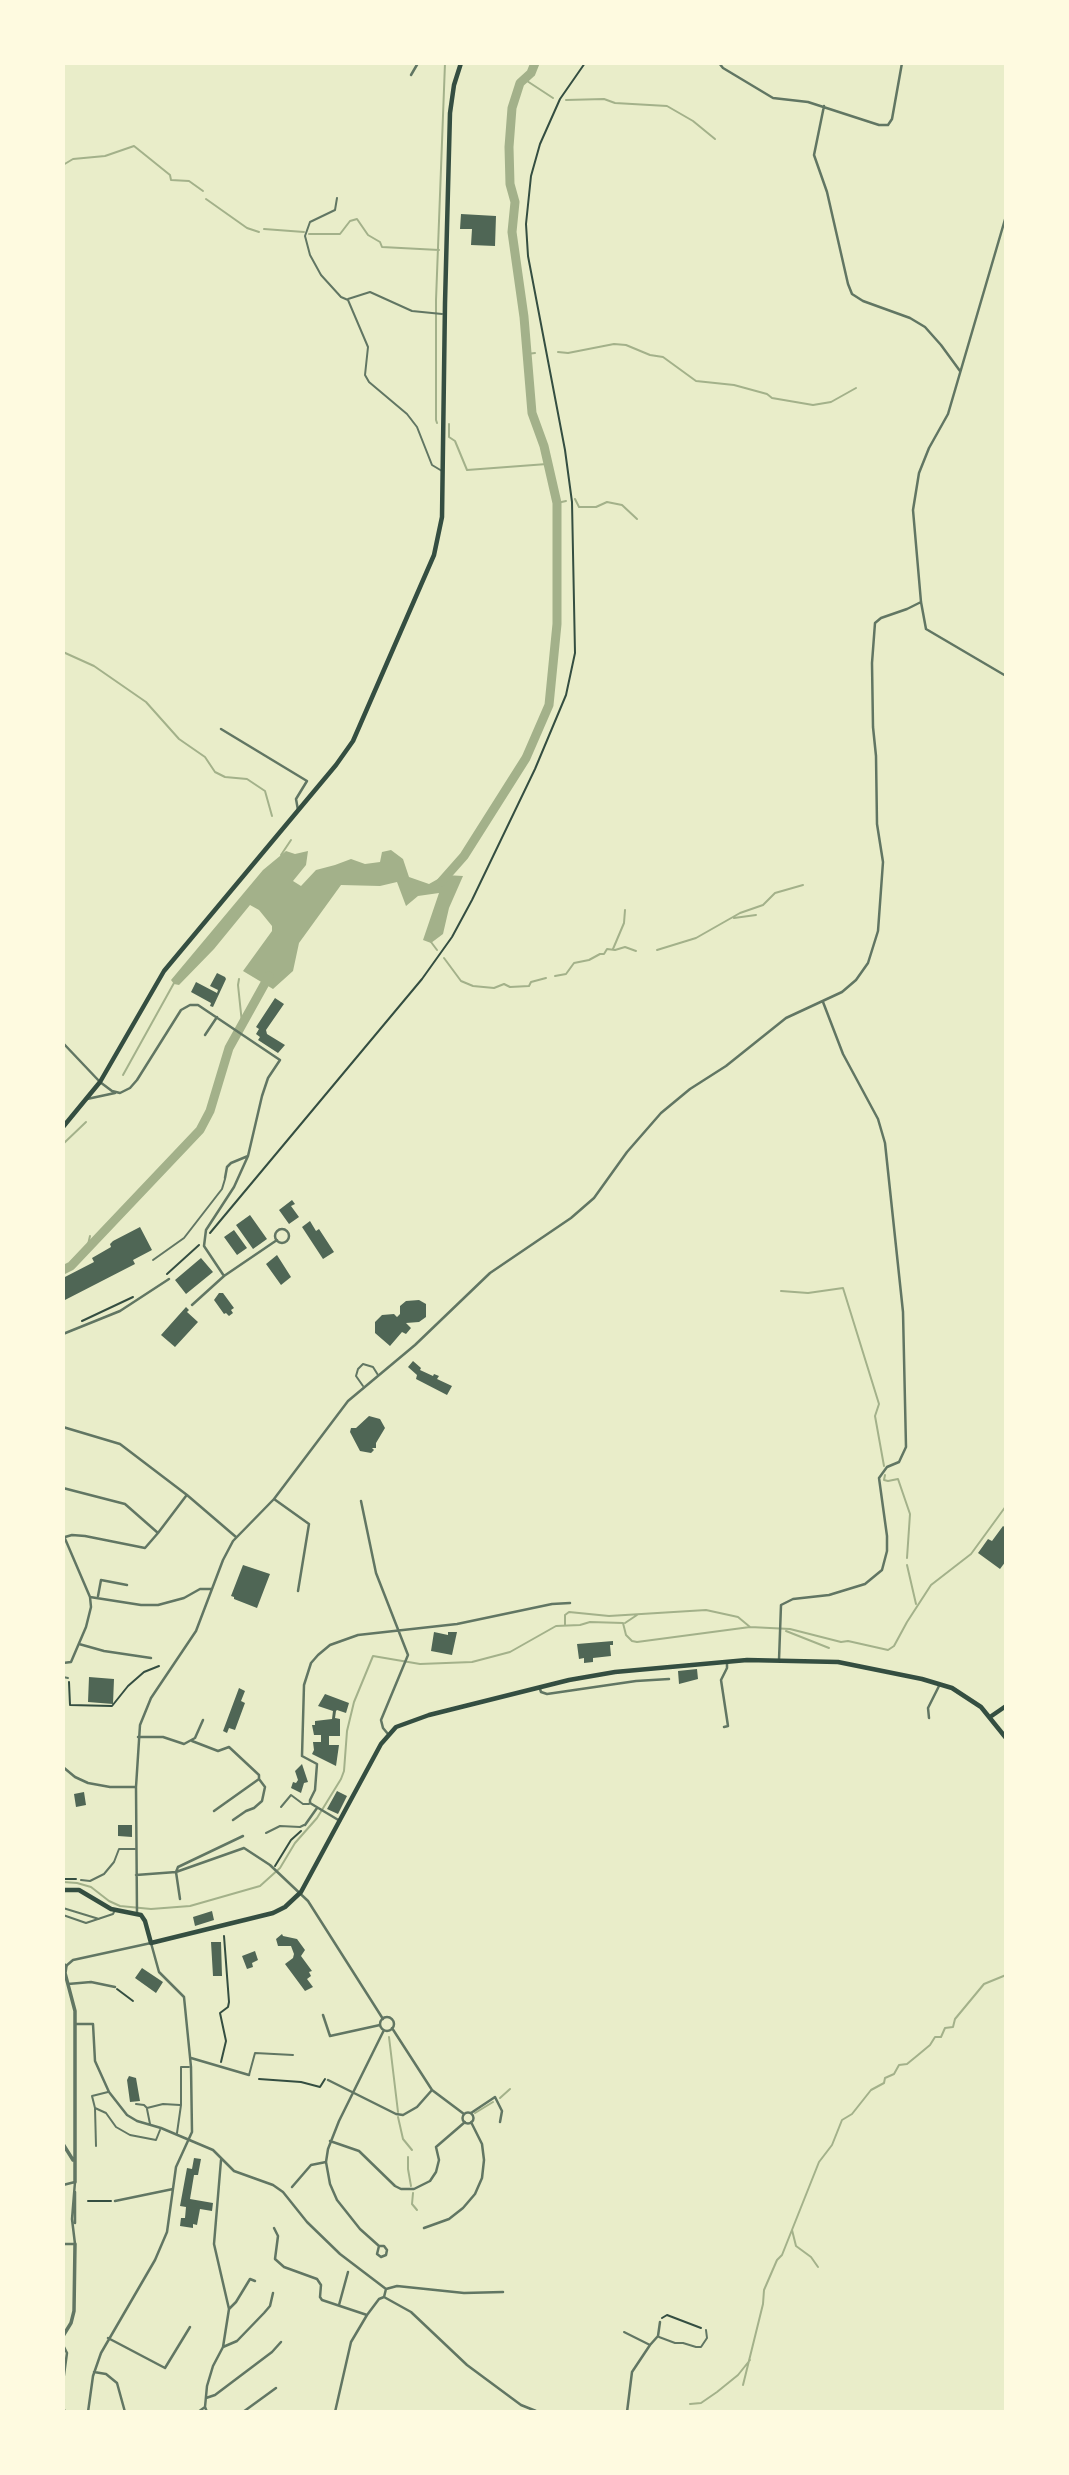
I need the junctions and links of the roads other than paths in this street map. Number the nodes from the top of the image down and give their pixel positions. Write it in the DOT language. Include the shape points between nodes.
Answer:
graph roads {
  1 [pos="418,63"];
  2 [pos="461,63"];
  3 [pos="719,63"];
  4 [pos="902,63"];
  5 [pos="411,75"];
  6 [pos="824,106"];
  7 [pos="337,198"];
  8 [pos="1006,216"];
  9 [pos="348,300"];
  10 [pos="442,313"];
  11 [pos="960,371"];
  12 [pos="443,471"];
  13 [pos="921,602"];
  14 [pos="1006,676"];
  15 [pos="221,729"];
  16 [pos="298,810"];
  17 [pos="823,1002"];
  18 [pos="217,1017"];
  19 [pos="205,1035"];
  20 [pos="64,1046"];
  21 [pos="100,1082"];
  22 [pos="117,1093"];
  23 [pos="87,1098"];
  24 [pos="63,1127"];
  25 [pos="248,1156"];
  26 [pos="225,1178"];
  27 [pos="277,1240"];
  28 [pos="153,1260"];
  29 [pos="224,1276"];
  30 [pos="169,1279"];
  31 [pos="192,1304"];
  32 [pos="63,1334"];
  33 [pos="378,1375"];
  34 [pos="364,1387"];
  35 [pos="63,1427"];
  36 [pos="63,1488"];
  37 [pos="187,1495"];
  38 [pos="274,1499"];
  39 [pos="361,1500"];
  40 [pos="368,1506"];
  41 [pos="362,1507"];
  42 [pos="159,1533"];
  43 [pos="64,1535"];
  44 [pos="236,1537"];
  45 [pos="127,1585"];
  46 [pos="213,1589"];
  47 [pos="299,1591"];
  48 [pos="90,1597"];
  49 [pos="98,1597"];
  50 [pos="570,1603"];
  51 [pos="397,1631"];
  52 [pos="79,1644"];
  53 [pos="151,1658"];
  54 [pos="779,1660"];
  55 [pos="727,1662"];
  56 [pos="63,1663"];
  57 [pos="63,1677"];
  58 [pos="68,1678"];
  59 [pos="670,1679"];
  60 [pos="940,1684"];
  61 [pos="540,1689"];
  62 [pos="1006,1706"];
  63 [pos="990,1717"];
  64 [pos="929,1718"];
  65 [pos="203,1720"];
  66 [pos="724,1727"];
  67 [pos="388,1734"];
  68 [pos="138,1737"];
  69 [pos="1006,1738"];
  70 [pos="192,1741"];
  71 [pos="63,1767"];
  72 [pos="259,1779"];
  73 [pos="136,1787"];
  74 [pos="310,1803"];
  75 [pos="281,1807"];
  76 [pos="318,1809"];
  77 [pos="214,1811"];
  78 [pos="233,1820"];
  79 [pos="341,1822"];
  80 [pos="305,1825"];
  81 [pos="266,1833"];
  82 [pos="243,1836"];
  83 [pos="135,1849"];
  84 [pos="176,1872"];
  85 [pos="136,1875"];
  86 [pos="81,1880"];
  87 [pos="63,1890"];
  88 [pos="301,1892"];
  89 [pos="180,1899"];
  90 [pos="63,1908"];
  91 [pos="115,1911"];
  92 [pos="137,1912"];
  93 [pos="63,1915"];
  94 [pos="100,1919"];
  95 [pos="151,1943"];
  96 [pos="64,1965"];
  97 [pos="68,1984"];
  98 [pos="115,1987"];
  99 [pos="323,2015"];
  100 [pos="383,2019"];
  101 [pos="76,2024"];
  102 [pos="380,2025"];
  103 [pos="392,2028"];
  104 [pos="384,2030"];
  105 [pos="293,2055"];
  106 [pos="191,2058"];
  107 [pos="191,2067"];
  108 [pos="249,2075"];
  109 [pos="328,2080"];
  110 [pos="432,2090"];
  111 [pos="109,2092"];
  112 [pos="354,2094"];
  113 [pos="136,2104"];
  114 [pos="181,2105"];
  115 [pos="95,2108"];
  116 [pos="147,2108"];
  117 [pos="471,2113"];
  118 [pos="464,2114"];
  119 [pos="465,2122"];
  120 [pos="471,2122"];
  121 [pos="500,2122"];
  122 [pos="150,2125"];
  123 [pos="161,2128"];
  124 [pos="176,2134"];
  125 [pos="190,2140"];
  126 [pos="330,2141"];
  127 [pos="74,2143"];
  128 [pos="64,2145"];
  129 [pos="96,2147"];
  130 [pos="221,2160"];
  131 [pos="326,2162"];
  132 [pos="74,2163"];
  133 [pos="75,2182"];
  134 [pos="63,2185"];
  135 [pos="292,2187"];
  136 [pos="173,2189"];
  137 [pos="115,2201"];
  138 [pos="274,2228"];
  139 [pos="424,2228"];
  140 [pos="63,2244"];
  141 [pos="75,2244"];
  142 [pos="379,2246"];
  143 [pos="348,2272"];
  144 [pos="255,2281"];
  145 [pos="386,2289"];
  146 [pos="503,2292"];
  147 [pos="273,2293"];
  148 [pos="384,2297"];
  149 [pos="339,2305"];
  150 [pos="229,2309"];
  151 [pos="367,2315"];
  152 [pos="660,2322"];
  153 [pos="190,2327"];
  154 [pos="706,2330"];
  155 [pos="624,2332"];
  156 [pos="63,2336"];
  157 [pos="658,2336"];
  158 [pos="108,2338"];
  159 [pos="281,2342"];
  160 [pos="63,2345"];
  161 [pos="650,2345"];
  162 [pos="223,2347"];
  163 [pos="94,2372"];
  164 [pos="63,2382"];
  165 [pos="276,2388"];
  166 [pos="206,2399"];
  167 [pos="205,2407"];
  168 [pos="536,2411"];
  169 [pos="89,2412"];
  170 [pos="125,2412"];
  171 [pos="198,2412"];
  172 [pos="207,2412"];
  173 [pos="243,2412"];
  174 [pos="335,2412"];
  175 [pos="547,2412"];
  176 [pos="627,2412"];
  1 -- 5 [label="street"];
  2 -- 10 [label="main road" via="450,113"];
  3 -- 6 [label="street" via="773,99"];
  4 -- 6 [label="street" via="895,112 888,125"];
  6 -- 11 [label="street" via="814,155 852,294 925,327"];
  7 -- 9 [label="lane" via="335,211 310,222 305,236 314,265"];
  8 -- 11 [label="street"];
  9 -- 10 [label="lane" via="370,292 412,311"];
  9 -- 12 [label="lane" via="368,347 365,375 407,414 432,465"];
  10 -- 12 [label="main road"];
  11 -- 13 [label="street" via="948,414 919,473 913,510"];
  12 -- 16 [label="main road" via="439,535 411,610 353,741"];
  13 -- 14 [label="street" via="927,631"];
  13 -- 17 [label="street" via="875,624 873,727 881,896 874,948 856,980"];
  15 -- 16 [label="street" via="307,781 296,799"];
  16 -- 21 [label="main road" via="164,971"];
  17 -- 33 [label="street" via="786,1018 661,1113 594,1198 571,1219 490,1273"];
  17 -- 54 [label="street" via="886,1143 903,1312 906,1447 902,1458 879,1478 887,1536 882,1570 865,1584 783,1603"];
  18 -- 19 [label="street"];
  18 -- 22 [label="street" via="198,1005 181,1010 137,1080"];
  18 -- 25 [label="street" via="280,1060 262,1096"];
  20 -- 21 [label="street"];
  21 -- 22 [label="street"];
  21 -- 23 [label="main road"];
  22 -- 23 [label="street"];
  23 -- 24 [label="main road"];
  25 -- 26 [label="street" via="231,1163"];
  25 -- 29 [label="street" via="206,1230 206,1251"];
  26 -- 28 [label="lane" via="222,1189 184,1238"];
  27 -- 29 [label="street"];
  29 -- 31 [label="street"];
  30 -- 32 [label="street" via="120,1311"];
  33 -- 34 [label="street"];
  33 -- 34 [label="lane" via="363,1364 356,1376"];
  34 -- 38 [label="street" via="335,1416"];
  35 -- 37 [label="street" via="116,1442"];
  36 -- 42 [label="street" via="125,1504"];
  37 -- 42 [label="street"];
  37 -- 44 [label="street"];
  38 -- 44 [label="street"];
  38 -- 47 [label="street" via="309,1524"];
  39 -- 41 [label="street"];
  40 -- 41 [label="street"];
  41 -- 51 [label="street" via="376,1573"];
  42 -- 43 [label="street" via="145,1548"];
  43 -- 48 [label="street"];
  44 -- 46 [label="street"];
  45 -- 49 [label="street" via="101,1580"];
  46 -- 49 [label="street" via="200,1589 158,1605"];
  46 -- 68 [label="street" via="196,1632 151,1698"];
  48 -- 49 [label="street"];
  48 -- 52 [label="street" via="90,1616"];
  50 -- 51 [label="street"];
  51 -- 67 [label="street" via="407,1659 381,1720"];
  51 -- 74 [label="street" via="341,1639 311,1663 304,1685 302,1756 317,1764"];
  52 -- 53 [label="street"];
  52 -- 56 [label="street" via="71,1662"];
  54 -- 55 [label="main road"];
  54 -- 60 [label="main road" via="838,1662"];
  55 -- 61 [label="main road" via="615,1672"];
  55 -- 66 [label="street" via="721,1679 728,1726"];
  57 -- 58 [label="lane"];
  59 -- 61 [label="street" via="547,1694"];
  60 -- 63 [label="main road" via="966,1696"];
  60 -- 64 [label="street" via="928,1708"];
  61 -- 67 [label="main road" via="429,1715"];
  62 -- 63 [label="main road"];
  63 -- 69 [label="main road"];
  65 -- 70 [label="street"];
  67 -- 79 [label="main road"];
  68 -- 70 [label="street" via="163,1737 179,1744"];
  68 -- 73 [label="street"];
  70 -- 72 [label="street" via="218,1751 229,1747"];
  71 -- 73 [label="street" via="81,1781"];
  72 -- 77 [label="street"];
  72 -- 78 [label="street" via="265,1787 262,1801"];
  73 -- 83 [label="street"];
  74 -- 75 [label="lane" via="303,1804 291,1795"];
  74 -- 76 [label="street"];
  76 -- 79 [label="street"];
  76 -- 80 [label="street"];
  79 -- 88 [label="main road"];
  80 -- 81 [label="lane" via="280,1826"];
  82 -- 84 [label="street"];
  83 -- 85 [label="street"];
  83 -- 86 [label="lane" via="118,1849 104,1874"];
  84 -- 85 [label="street"];
  84 -- 88 [label="street" via="244,1848"];
  84 -- 89 [label="street"];
  85 -- 92 [label="street"];
  87 -- 91 [label="main road" via="83,1891"];
  88 -- 95 [label="main road" via="273,1913"];
  88 -- 100 [label="street"];
  90 -- 94 [label="lane"];
  91 -- 92 [label="main road"];
  91 -- 94 [label="lane"];
  92 -- 95 [label="main road" via="145,1921"];
  93 -- 94 [label="lane" via="86,1923"];
  95 -- 96 [label="street"];
  95 -- 106 [label="street" via="159,1972 184,1997"];
  96 -- 97 [label="street"];
  97 -- 98 [label="street" via="92,1982"];
  97 -- 101 [label="street"];
  99 -- 102 [label="street" via="330,2036"];
  100 -- 102 [label="street"];
  100 -- 103 [label="street" via="391,2020"];
  101 -- 111 [label="street" via="93,2024 95,2061"];
  101 -- 127 [label="street"];
  102 -- 104 [label="street"];
  103 -- 104 [label="street"];
  103 -- 110 [label="street"];
  104 -- 112 [label="street"];
  105 -- 108 [label="lane" via="255,2053"];
  106 -- 107 [label="street"];
  106 -- 108 [label="street"];
  107 -- 114 [label="lane" via="181,2067"];
  107 -- 125 [label="street"];
  109 -- 112 [label="street"];
  110 -- 112 [label="street" via="403,2115"];
  110 -- 118 [label="street"];
  111 -- 115 [label="lane" via="92,2096"];
  111 -- 122 [label="street" via="132,2119"];
  112 -- 126 [label="street"];
  113 -- 116 [label="lane"];
  114 -- 116 [label="lane"];
  114 -- 124 [label="lane"];
  115 -- 123 [label="lane" via="130,2135 156,2140"];
  115 -- 129 [label="lane"];
  116 -- 122 [label="lane"];
  117 -- 118 [label="street"];
  117 -- 120 [label="street"];
  117 -- 121 [label="street" via="495,2097 502,2111"];
  118 -- 119 [label="street"];
  119 -- 120 [label="street"];
  119 -- 126 [label="street" via="436,2147 436,2172 414,2189 395,2186 359,2151"];
  120 -- 139 [label="street" via="484,2160 475,2194 449,2220"];
  122 -- 123 [label="street"];
  123 -- 124 [label="street"];
  124 -- 125 [label="street"];
  125 -- 130 [label="street" via="213,2150"];
  125 -- 136 [label="street" via="176,2167"];
  126 -- 131 [label="street"];
  127 -- 128 [label="street"];
  127 -- 132 [label="street"];
  128 -- 132 [label="street"];
  130 -- 145 [label="street" via="233,2171 283,2192 340,2254"];
  130 -- 150 [label="street" via="214,2244"];
  131 -- 135 [label="street" via="311,2165"];
  131 -- 142 [label="street" via="337,2200"];
  132 -- 133 [label="street"];
  133 -- 134 [label="street"];
  133 -- 141 [label="street"];
  136 -- 137 [label="street"];
  136 -- 158 [label="street" via="163,2244"];
  138 -- 149 [label="street" via="278,2235 275,2259 317,2279 322,2300"];
  140 -- 141 [label="street"];
  141 -- 156 [label="street" via="74,2311"];
  143 -- 149 [label="street"];
  144 -- 150 [label="street" via="250,2280"];
  145 -- 146 [label="street"];
  145 -- 148 [label="street"];
  147 -- 162 [label="street" via="264,2313 237,2341"];
  148 -- 151 [label="street"];
  148 -- 168 [label="street" via="411,2312 484,2378"];
  149 -- 151 [label="street"];
  150 -- 162 [label="street"];
  151 -- 174 [label="street" via="351,2342"];
  152 -- 157 [label="street"];
  153 -- 158 [label="street" via="165,2368"];
  154 -- 157 [label="lane" via="701,2347"];
  155 -- 161 [label="lane"];
  157 -- 161 [label="street"];
  158 -- 163 [label="street"];
  159 -- 166 [label="street"];
  160 -- 164 [label="street" via="67,2353"];
  161 -- 176 [label="street" via="632,2372"];
  162 -- 166 [label="street"];
  163 -- 169 [label="street"];
  163 -- 170 [label="street" via="117,2383"];
  165 -- 173 [label="street"];
  166 -- 167 [label="street"];
  167 -- 171 [label="street"];
  167 -- 172 [label="street"];
  168 -- 175 [label="street"];
}
